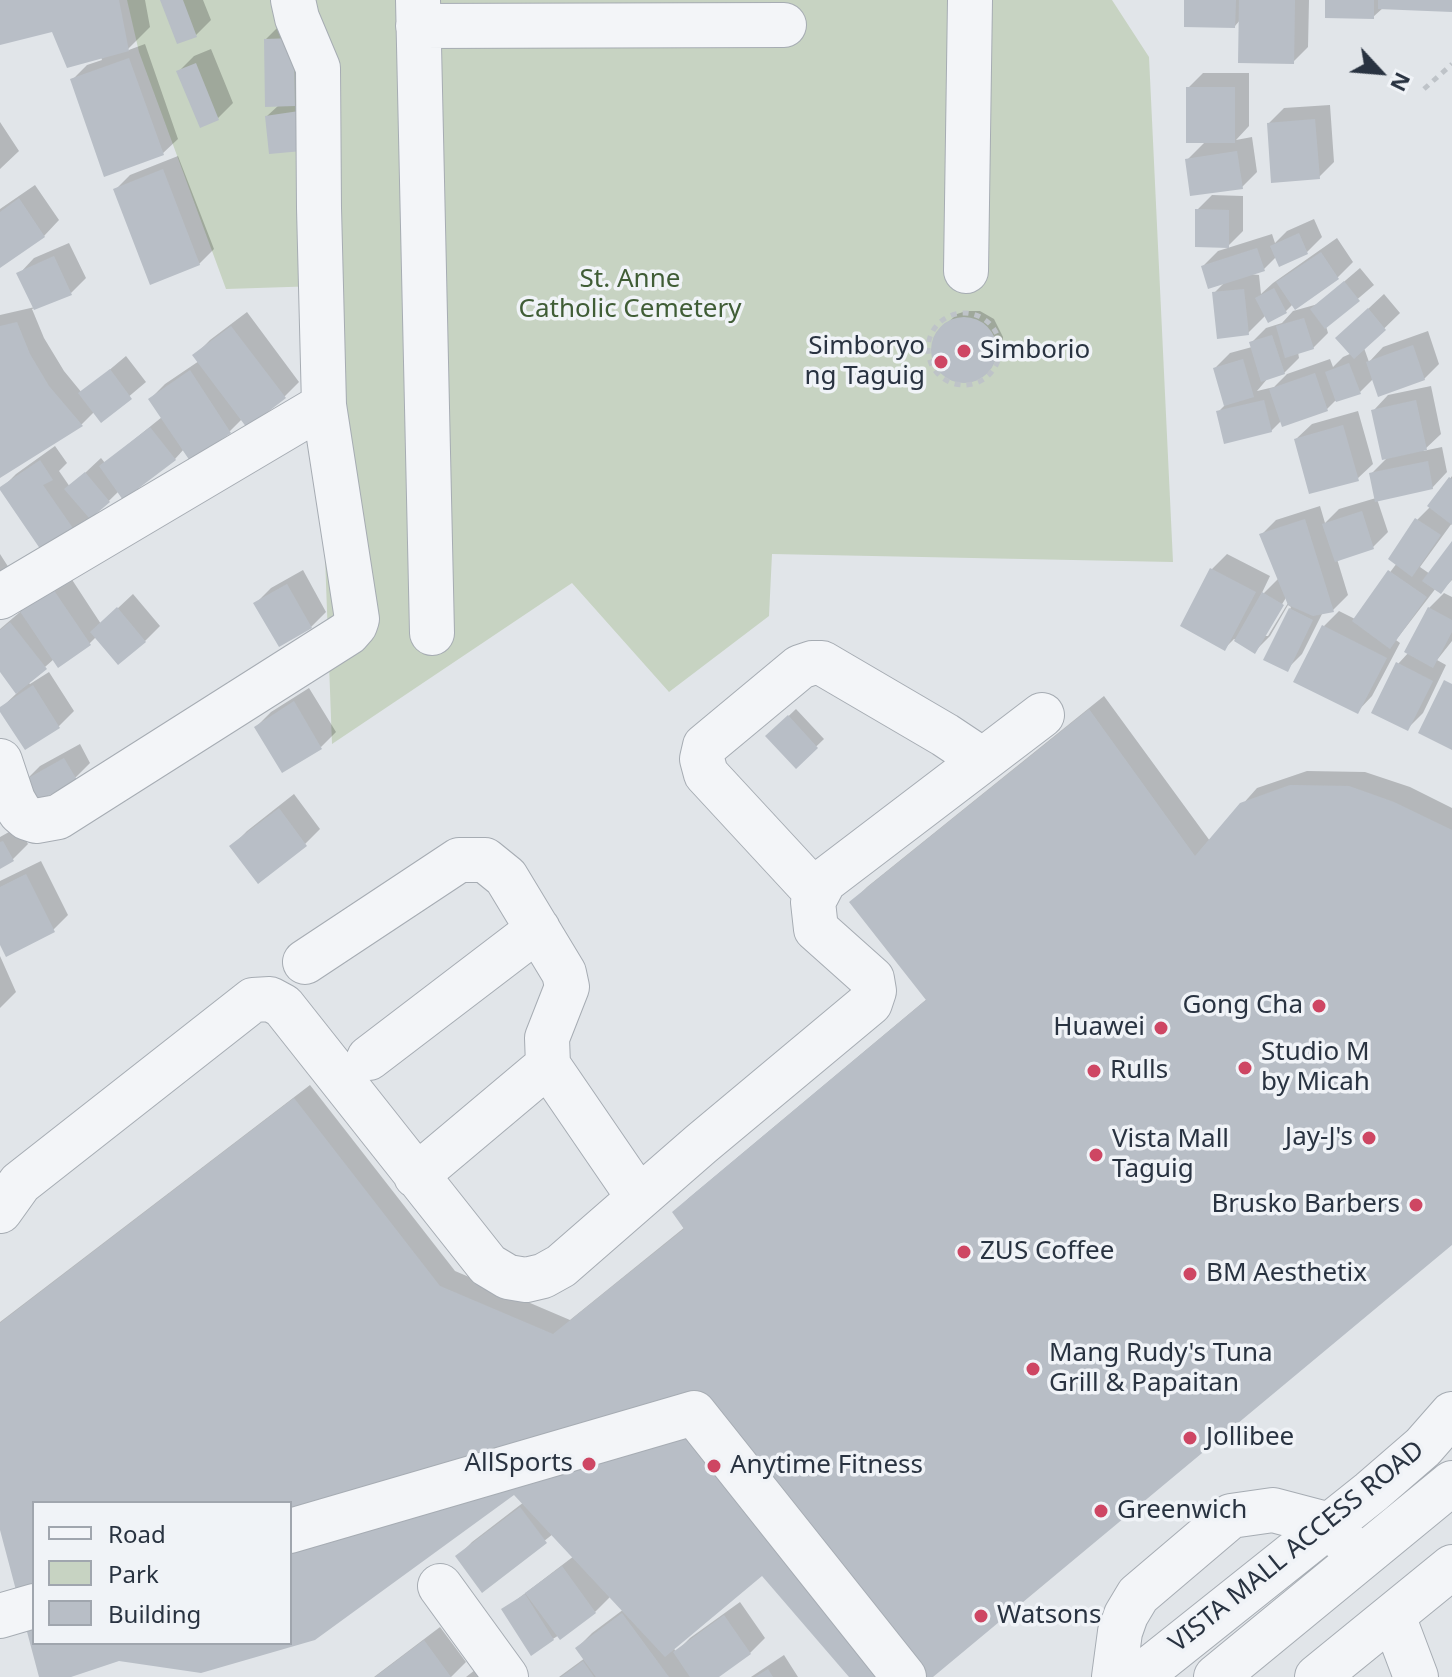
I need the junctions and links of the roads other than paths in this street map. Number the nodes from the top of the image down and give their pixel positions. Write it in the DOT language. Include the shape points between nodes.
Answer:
graph roads {
  1 [pos="293,0"];
  2 [pos="970,0"];
  3 [pos="418,13"];
  4 [pos="784,25"];
  5 [pos="966,271"];
  6 [pos="324,405"];
  7 [pos="0,597"];
  8 [pos="432,633"];
  9 [pos="1042,715"];
  10 [pos="981,759"];
  11 [pos="0,761"];
  12 [pos="817,894"];
  13 [pos="538,929"];
  14 [pos="305,962"];
  15 [pos="369,1058"];
  16 [pos="548,1065"];
  17 [pos="416,1176"];
  18 [pos="639,1198"];
  19 [pos="0,1211"];
  20 [pos="1452,1414"];
  21 [pos="1452,1483"];
  22 [pos="1330,1525"];
  23 [pos="292,1530"];
  24 [pos="1359,1558"];
  25 [pos="1452,1567"];
  26 [pos="440,1586"];
  27 [pos="32,1607"];
  28 [pos="0,1616"];
  29 [pos="1393,1616"];
  30 [pos="506,1677"];
  31 [pos="904,1677"];
  32 [pos="1114,1677"];
  33 [pos="1139,1677"];
  34 [pos="1216,1677"];
  35 [pos="1317,1677"];
  36 [pos="1416,1677"];
  1 -- 6 [label="street" via="318,68"];
  2 -- 5 [label="street"];
  3 -- 4 [label="street"];
  3 -- 8 [label="street"];
  6 -- 7 [label="street"];
  6 -- 11 [label="street" via="357,619 352,628 58,817 27,818 13,800"];
  9 -- 10 [label="street"];
  10 -- 12 [label="street" via="824,881"];
  10 -- 12 [label="street" via="822,663 800,667 705,746 702,759 706,774"];
  12 -- 18 [label="street" via="812,908 816,929 872,979 870,1003"];
  13 -- 14 [label="street" via="506,877 485,860 459,860"];
  13 -- 15 [label="street"];
  13 -- 16 [label="street" via="567,987 547,1038"];
  16 -- 17 [label="street"];
  16 -- 18 [label="street"];
  17 -- 18 [label="street" via="488,1265 526,1280 561,1266"];
  17 -- 19 [label="street" via="283,1006 270,999 253,1000 20,1183"];
  20 -- 22 [label="street, VISTA MALL ACCESS ROAD" via="1423,1447"];
  21 -- 24 [label="street, VISTA MALL ACCESS ROAD"];
  22 -- 24 [label="street"];
  22 -- 32 [label="street" via="1273,1510 1231,1516 1138,1595 1120,1632"];
  22 -- 33 [label="street, VISTA MALL ACCESS ROAD"];
  23 -- 31 [label="street" via="694,1413"];
  24 -- 34 [label="street, VISTA MALL ACCESS ROAD"];
  25 -- 29 [label="street"];
  26 -- 30 [label="street"];
  27 -- 28 [label="street"];
  29 -- 35 [label="street"];
  29 -- 36 [label="street"];
}
